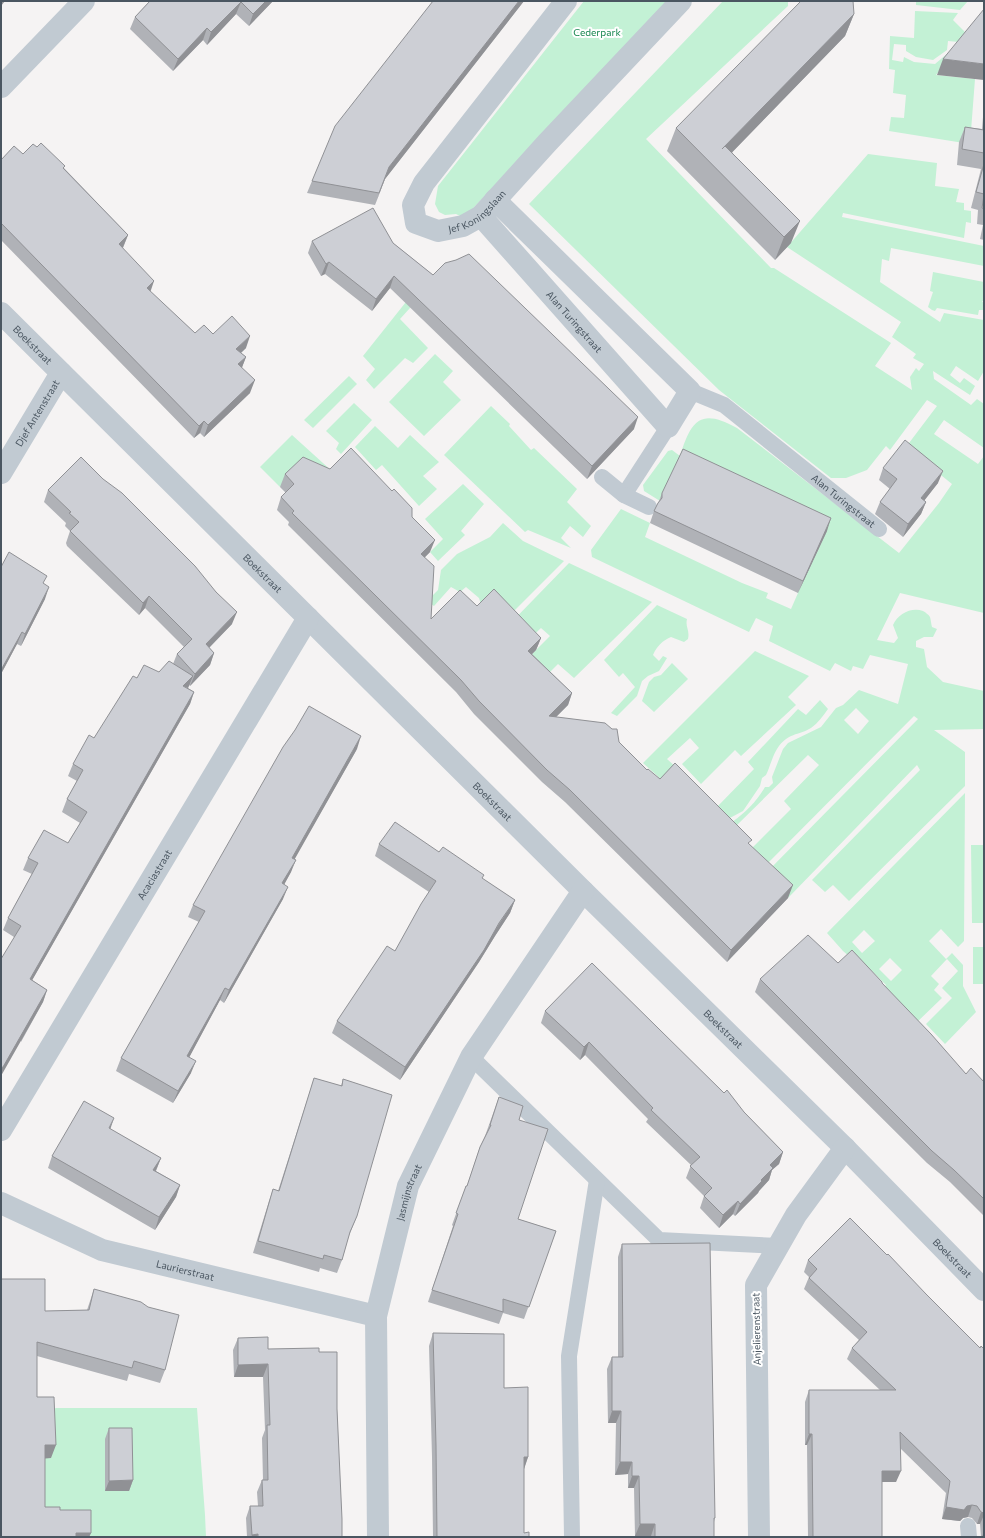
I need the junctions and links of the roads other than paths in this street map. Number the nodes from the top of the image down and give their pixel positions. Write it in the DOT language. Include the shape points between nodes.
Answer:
graph roads {
  1 [pos="84,1"];
  2 [pos="566,1"];
  3 [pos="681,1"];
  4 [pos="1,87"];
  5 [pos="495,200"];
  6 [pos="480,216"];
  7 [pos="1,314"];
  8 [pos="61,373"];
  9 [pos="690,391"];
  10 [pos="668,427"];
  11 [pos="1,473"];
  12 [pos="602,477"];
  13 [pos="624,495"];
  14 [pos="649,508"];
  15 [pos="879,529"];
  16 [pos="308,618"];
  17 [pos="583,891"];
  18 [pos="471,1057"];
  19 [pos="1,1130"];
  20 [pos="845,1148"];
  21 [pos="597,1180"];
  22 [pos="1,1203"];
  23 [pos="778,1246"];
  24 [pos="984,1290"];
  25 [pos="376,1316"];
  26 [pos="378,1537"];
  27 [pos="572,1537"];
  28 [pos="759,1537"];
  1 -- 4 [label="street"];
  2 -- 6 [label="street, Jef Koningslaan" via="424,183 412,205 416,223 438,231 463,226"];
  3 -- 5 [label="street, Jef Koningslaan"];
  5 -- 6 [label="street, Jef Koningslaan"];
  5 -- 9 [label="street, Alan Turingstraat"];
  6 -- 10 [label="street, Alan Turingstraat"];
  7 -- 8 [label="street, Boekstraat"];
  8 -- 11 [label="street, Djef Antenstraat"];
  8 -- 16 [label="street, Boekstraat"];
  9 -- 10 [label="street"];
  9 -- 15 [label="lane, Alan Turingstraat" via="724,405"];
  10 -- 13 [label="lane"];
  12 -- 13 [label="lane"];
  13 -- 14 [label="lane"];
  16 -- 17 [label="street, Boekstraat"];
  16 -- 19 [label="street, Acaciastraat"];
  17 -- 18 [label="street, Jasmijnstraat"];
  17 -- 20 [label="street, Boekstraat"];
  18 -- 21 [label="lane"];
  18 -- 25 [label="street, Jasmijnstraat" via="408,1186"];
  20 -- 23 [label="street, Anjelierenstraat" via="796,1215"];
  20 -- 24 [label="street, Boekstraat"];
  21 -- 23 [label="lane" via="659,1240"];
  21 -- 27 [label="lane" via="569,1356"];
  22 -- 25 [label="street, Laurierstraat" via="102,1250"];
  23 -- 28 [label="street, Anjelierenstraat" via="756,1285"];
  25 -- 26 [label="street, Jasmijnstraat"];
}
